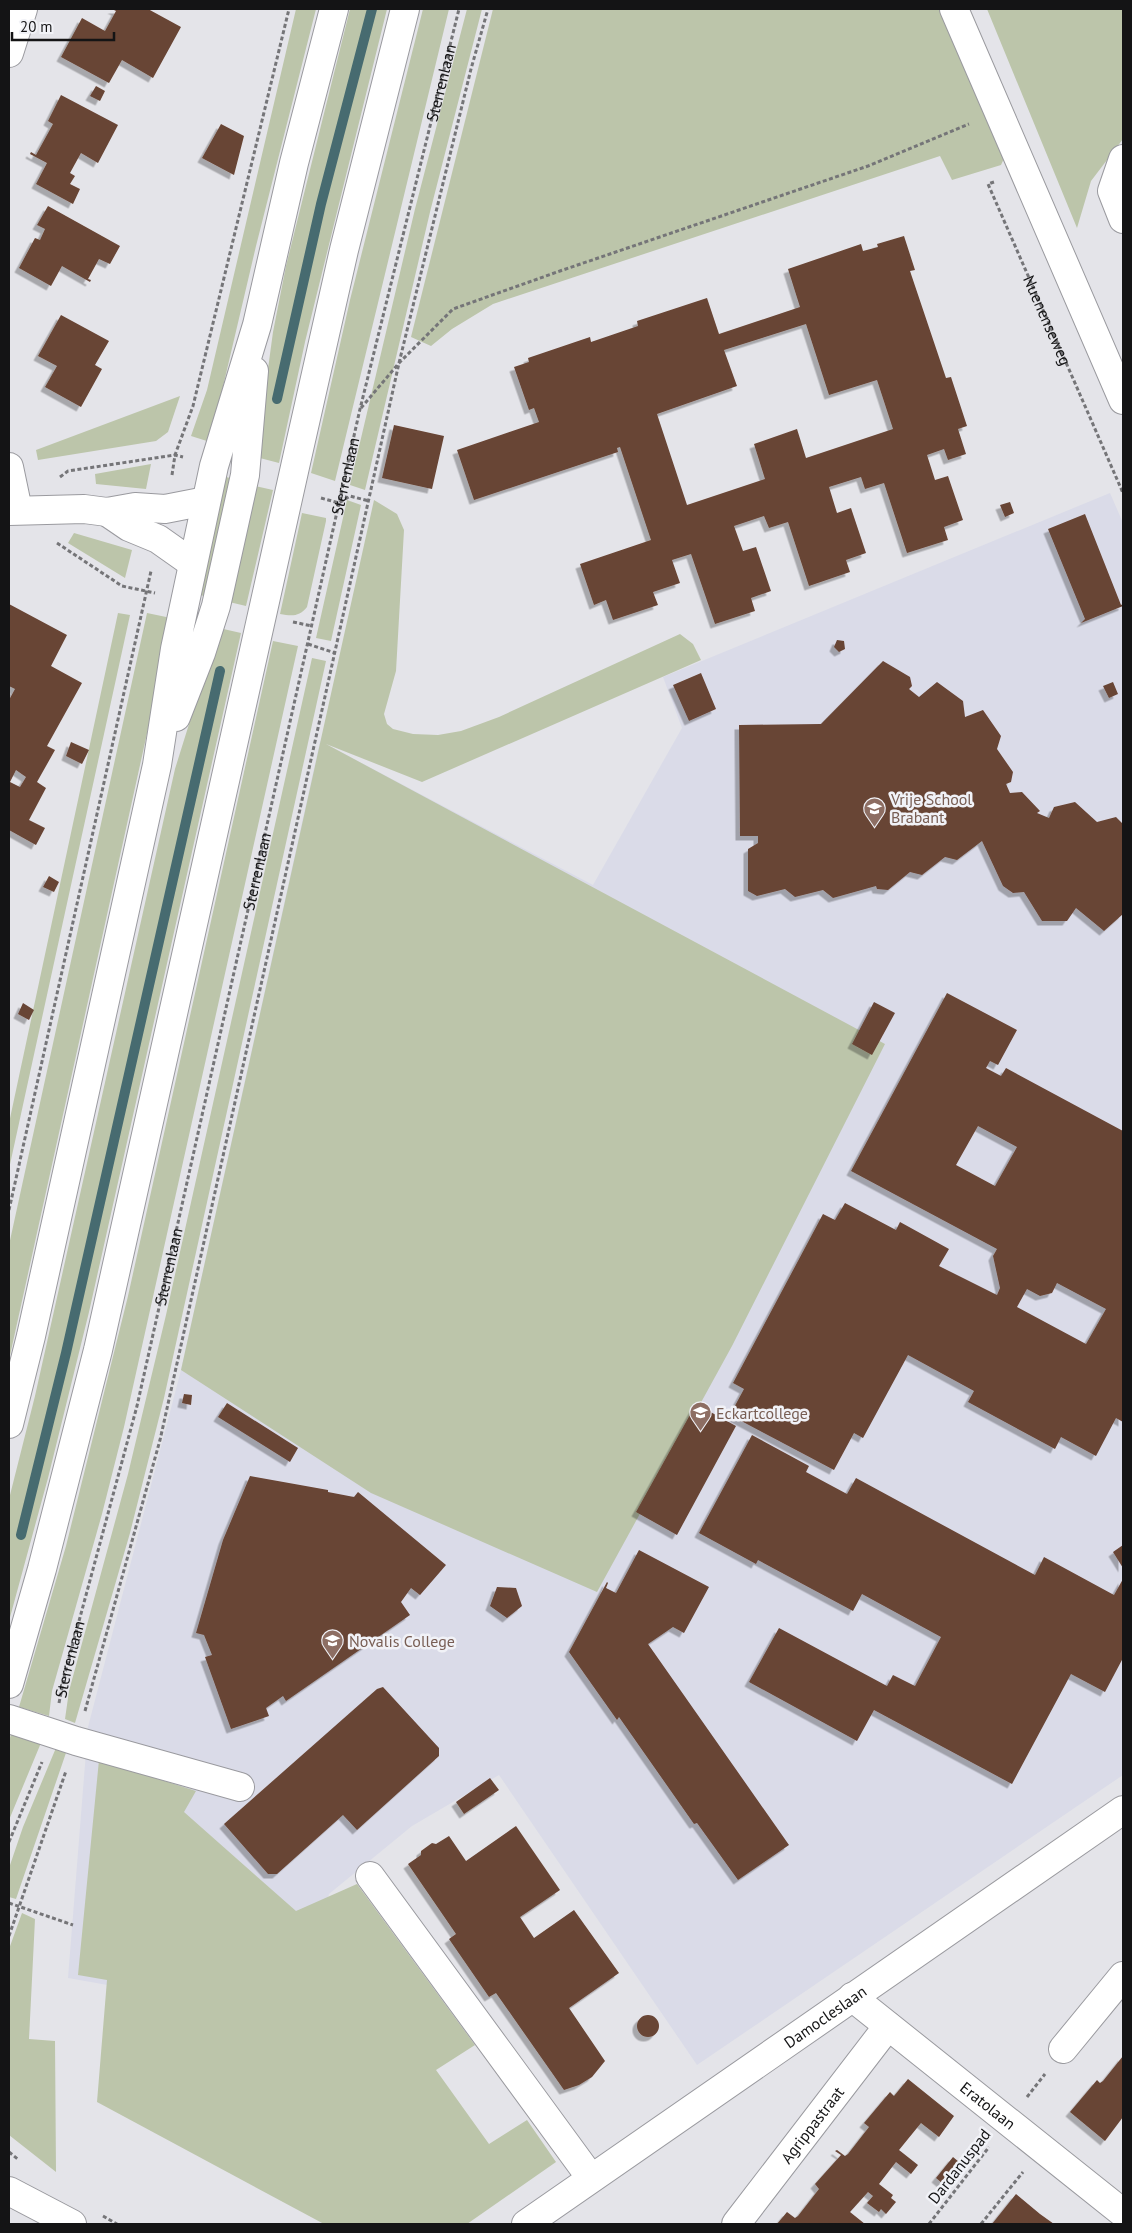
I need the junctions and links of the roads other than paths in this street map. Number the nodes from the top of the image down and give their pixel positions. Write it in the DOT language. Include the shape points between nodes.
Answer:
graph roads {
  1 [pos="23,9"];
  2 [pos="334,9"];
  3 [pos="405,9"];
  4 [pos="954,9"];
  5 [pos="9,53"];
  6 [pos="1123,159"];
  7 [pos="1123,219"];
  8 [pos="257,324"];
  9 [pos="1123,400"];
  10 [pos="9,467"];
  11 [pos="206,501"];
  12 [pos="14,510"];
  13 [pos="107,512"];
  14 [pos="192,563"];
  15 [pos="157,765"];
  16 [pos="9,1424"];
  17 [pos="9,1684"];
  18 [pos="9,1719"];
  19 [pos="240,1787"];
  20 [pos="1123,1810"];
  21 [pos="370,1876"];
  22 [pos="1123,1976"];
  23 [pos="852,1997"];
  24 [pos="888,2026"];
  25 [pos="1063,2049"];
  26 [pos="591,2178"];
  27 [pos="9,2190"];
  28 [pos="1123,2213"];
  29 [pos="72,2224"];
  30 [pos="526,2224"];
  31 [pos="736,2224"];
  1 -- 5 [label="street"];
  2 -- 8 [label="street"];
  3 -- 17 [label="street" via="344,250 98,1350"];
  4 -- 9 [label="street"];
  6 -- 7 [label="street" via="1112,192"];
  8 -- 11 [label="street"];
  8 -- 15 [label="street" via="245,476 216,606"];
  10 -- 12 [label="street"];
  11 -- 13 [label="street" via="165,509 135,507"];
  11 -- 14 [label="street"];
  12 -- 13 [label="street" via="84,509"];
  13 -- 14 [label="street" via="129,527 158,539"];
  14 -- 15 [label="street" via="174,649"];
  15 -- 16 [label="street"];
  18 -- 19 [label="street"];
  20 -- 23 [label="street, Damocleslaan"];
  21 -- 26 [label="street"];
  22 -- 25 [label="street"];
  23 -- 24 [label="street, Eratolaan"];
  23 -- 26 [label="street, Damocleslaan"];
  24 -- 28 [label="street, Eratolaan"];
  24 -- 31 [label="street, Agrippastraat"];
  26 -- 30 [label="street, Damocleslaan"];
  27 -- 29 [label="street"];
}
